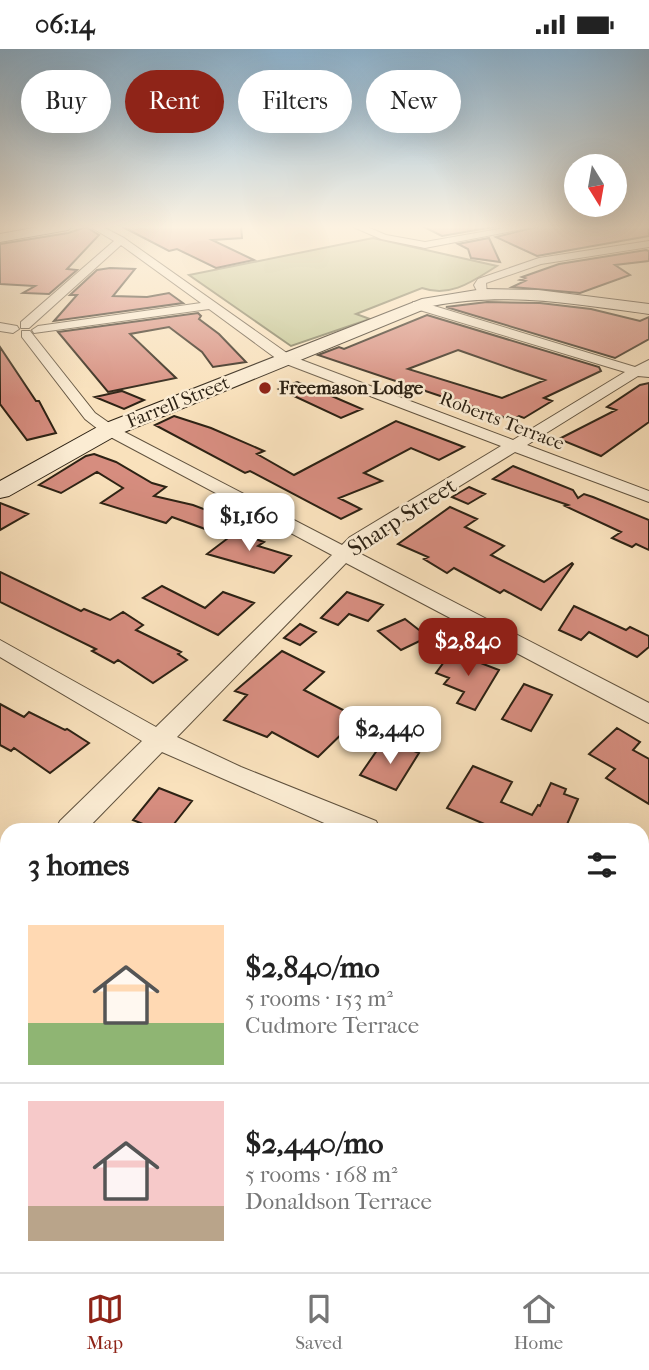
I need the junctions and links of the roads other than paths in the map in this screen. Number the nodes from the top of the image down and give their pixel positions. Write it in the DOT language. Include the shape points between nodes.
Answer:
graph roads {
  1 [pos="72,283"];
  2 [pos="183,283"];
  3 [pos="481,283"];
  4 [pos="483,293"];
  5 [pos="589,302"];
  6 [pos="212,305"];
  7 [pos="417,305"];
  8 [pos="649,309"];
  9 [pos="649,315"];
  10 [pos="20,329"];
  11 [pos="286,359"];
  12 [pos="645,370"];
  13 [pos="109,430"];
  14 [pos="514,446"];
  15 [pos="0,491"];
  16 [pos="649,497"];
  17 [pos="345,553"];
  18 [pos="0,647"];
  19 [pos="649,713"];
  20 [pos="159,740"];
  21 [pos="76,823"];
  22 [pos="352,823"];
  1 -- 10 [label="street"];
  2 -- 6 [label="street, Roberts Terrace"];
  3 -- 4 [label="street"];
  4 -- 5 [label="main road, Farrell Street"];
  4 -- 7 [label="main road, Farrell Street"];
  5 -- 8 [label="main road"];
  5 -- 9 [label="main road"];
  6 -- 10 [label="street"];
  6 -- 11 [label="street, Roberts Terrace"];
  7 -- 11 [label="main road, Farrell Street"];
  7 -- 12 [label="street"];
  10 -- 13 [label="street" via="90,416"];
  11 -- 13 [label="main road, Farrell Street"];
  11 -- 14 [label="street, Roberts Terrace"];
  12 -- 14 [label="street, Sharp Street"];
  13 -- 15 [label="main road, Farrell Street"];
  13 -- 17 [label="street"];
  14 -- 16 [label="street, Roberts Terrace"];
  14 -- 17 [label="street, Sharp Street" via="357,541"];
  17 -- 19 [label="street"];
  17 -- 20 [label="street, Sharp Street"];
  18 -- 20 [label="street"];
  20 -- 21 [label="street, Sharp Street"];
  20 -- 22 [label="street"];
}
